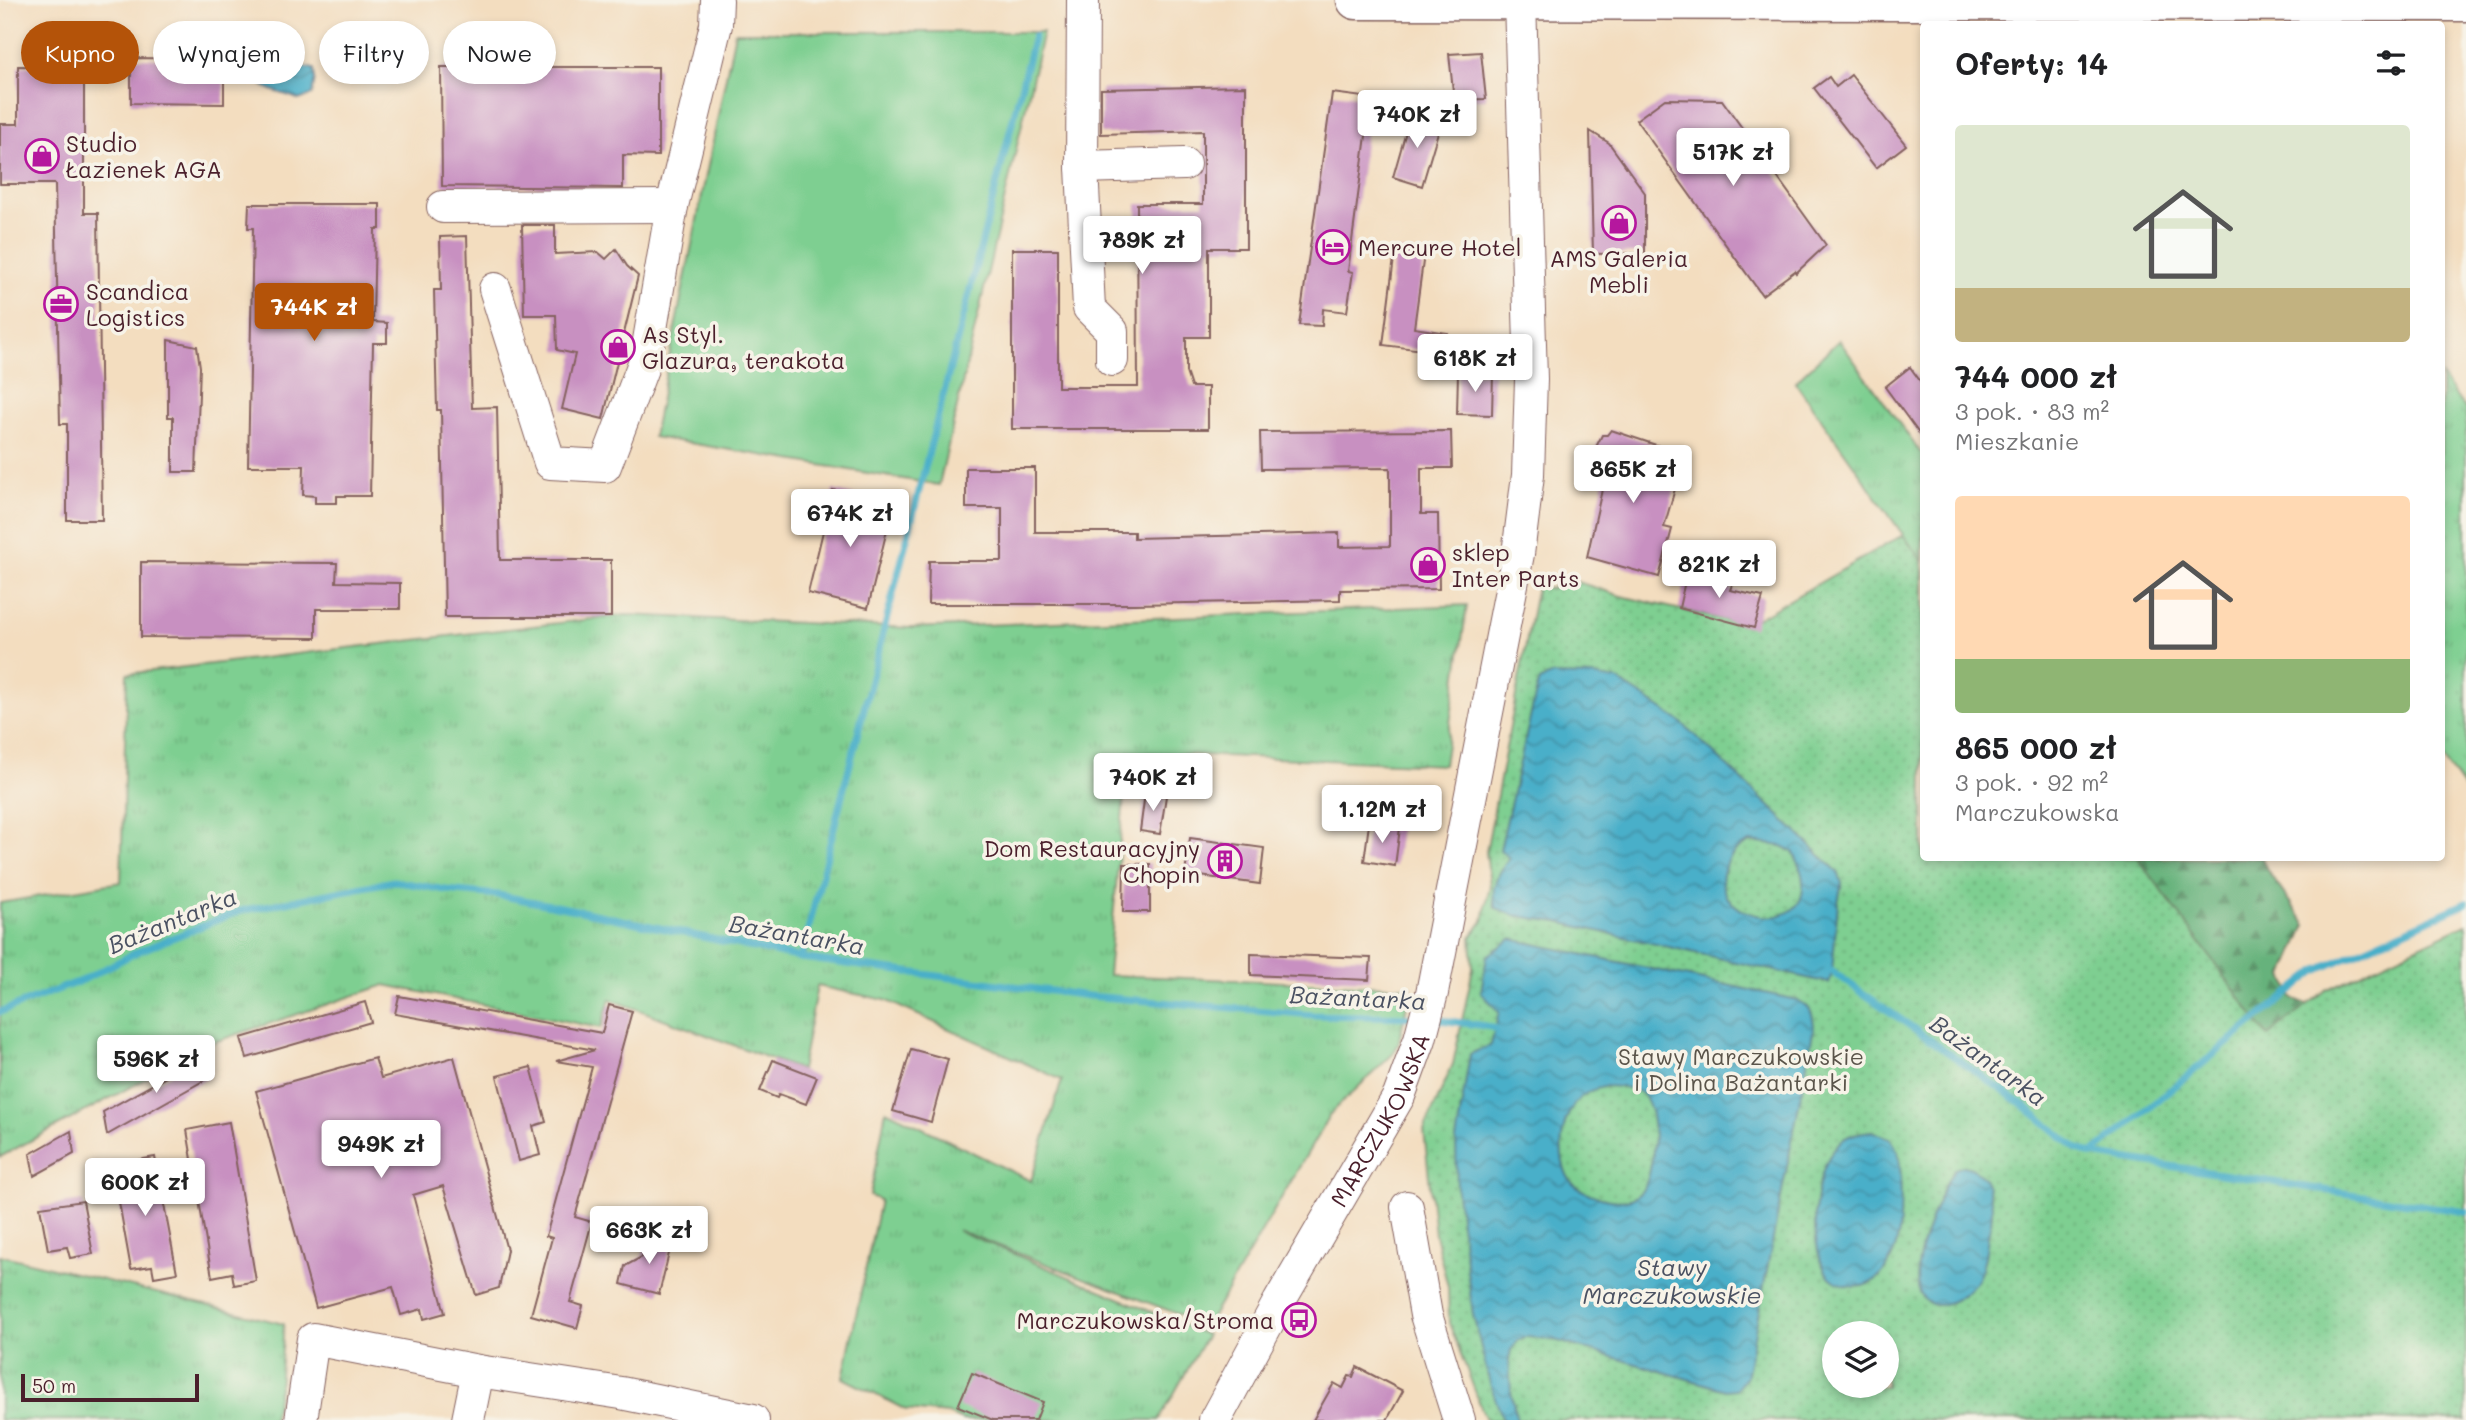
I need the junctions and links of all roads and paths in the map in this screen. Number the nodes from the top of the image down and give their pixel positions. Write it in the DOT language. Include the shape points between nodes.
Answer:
graph roads {
  1 [pos="717,0"];
  2 [pos="1083,0"];
  3 [pos="1356,0"];
  4 [pos="1384,0"];
  5 [pos="1520,0"];
  6 [pos="2466,2"];
  7 [pos="1184,164"];
  8 [pos="1082,167"];
  9 [pos="443,206"];
  10 [pos="672,206"];
  11 [pos="495,289"];
  12 [pos="1112,360"];
  13 [pos="1407,1207"];
  14 [pos="478,1371"];
  15 [pos="301,1420"];
  16 [pos="468,1420"];
  17 [pos="753,1420"];
  18 [pos="1215,1420"];
  19 [pos="1459,1420"];
  1 -- 10 [label="street" via="716,25"];
  2 -- 8 [label="street"];
  3 -- 4 [label="main road"];
  4 -- 5 [label="main road"];
  5 -- 6 [label="main road"];
  5 -- 18 [label="street, MARCZUKOWSKA" via="1531,379 1528,475 1518,554 1432,993 1420,1040 1391,1112"];
  7 -- 8 [label="street"];
  8 -- 12 [label="street" via="1088,308 1112,331"];
  9 -- 10 [label="street"];
  10 -- 11 [label="street" via="646,359 605,466 550,463"];
  13 -- 19 [label="street" via="1426,1315"];
  14 -- 15 [label="street" via="313,1339"];
  14 -- 16 [label="street"];
  14 -- 17 [label="street"];
}
